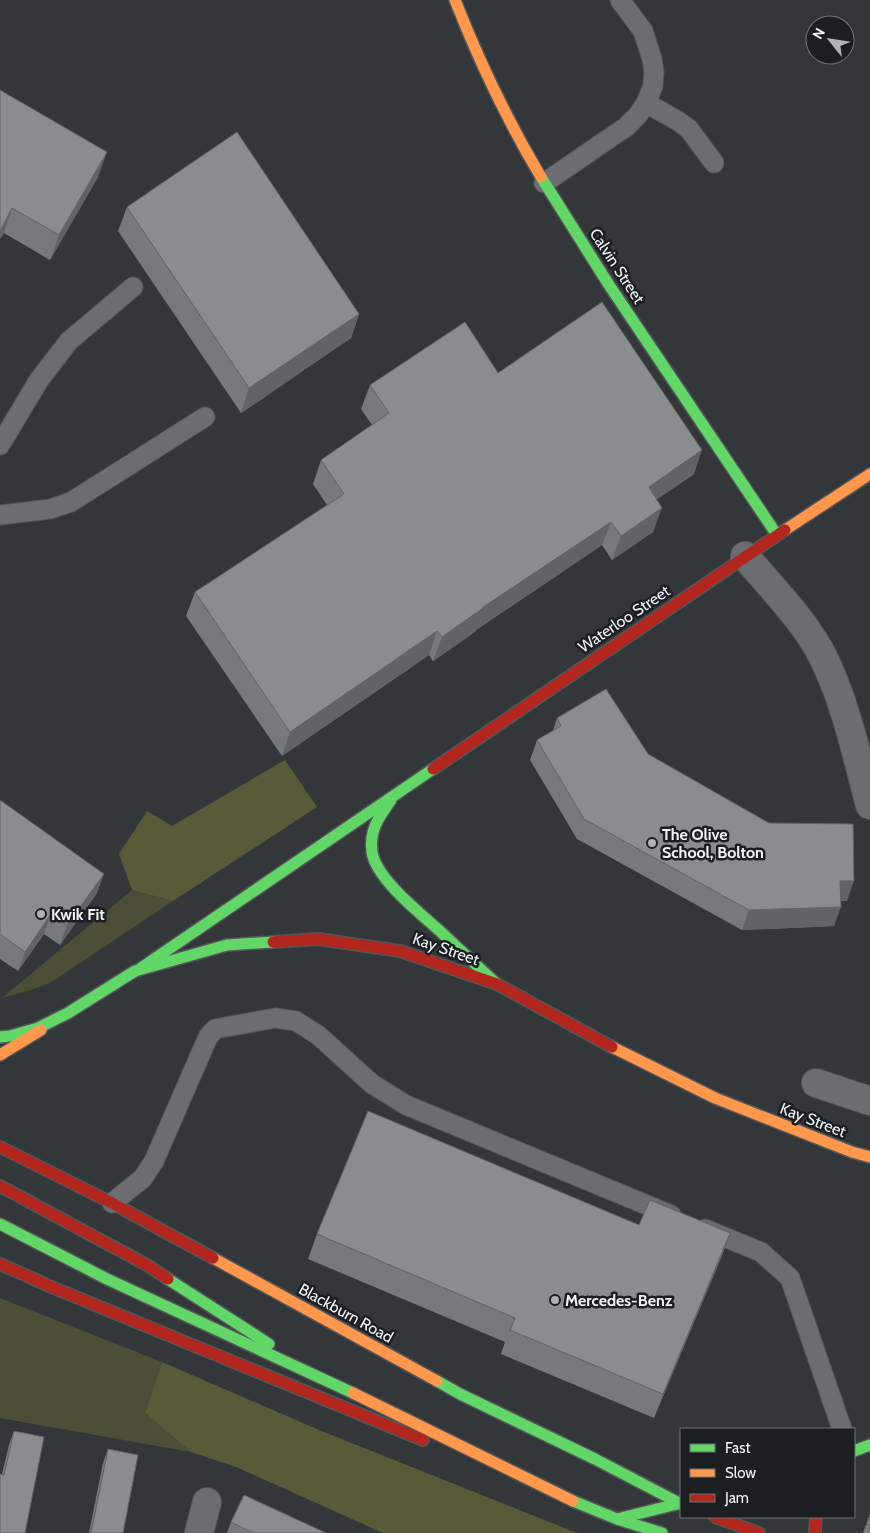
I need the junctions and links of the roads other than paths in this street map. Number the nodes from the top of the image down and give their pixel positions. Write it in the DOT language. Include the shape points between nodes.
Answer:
graph roads {
  1 [pos="455,0"];
  2 [pos="620,0"];
  3 [pos="646,103"];
  4 [pos="714,163"];
  5 [pos="544,183"];
  6 [pos="133,287"];
  7 [pos="205,417"];
  8 [pos="0,445"];
  9 [pos="870,474"];
  10 [pos="0,515"];
  11 [pos="777,535"];
  12 [pos="746,556"];
  13 [pos="862,747"];
  14 [pos="397,792"];
  15 [pos="870,805"];
  16 [pos="136,972"];
  17 [pos="497,984"];
  18 [pos="68,1013"];
  19 [pos="0,1037"];
  20 [pos="0,1055"];
  21 [pos="816,1083"];
  22 [pos="870,1102"];
  23 [pos="0,1147"];
  24 [pos="870,1157"];
  25 [pos="0,1186"];
  26 [pos="112,1203"];
  27 [pos="0,1224"];
  28 [pos="0,1264"];
  29 [pos="319,1376"];
  30 [pos="842,1428"];
  31 [pos="870,1445"];
  32 [pos="855,1451"];
  33 [pos="568,1499"];
  34 [pos="207,1502"];
  35 [pos="680,1503"];
  36 [pos="680,1504"];
  37 [pos="718,1518"];
  38 [pos="816,1518"];
  39 [pos="617,1519"];
  40 [pos="199,1533"];
  41 [pos="662,1533"];
  42 [pos="759,1533"];
  43 [pos="815,1533"];
  1 -- 5 [label="main road, Calvin Street" via="498,101"];
  2 -- 3 [label="lane" via="643,31 652,59 653,86"];
  3 -- 4 [label="lane" via="689,129"];
  3 -- 5 [label="lane" via="626,127"];
  5 -- 11 [label="main road, Calvin Street"];
  6 -- 8 [label="lane" via="69,341 39,380"];
  7 -- 10 [label="lane" via="71,502 50,509"];
  9 -- 11 [label="main road, Waterloo Street"];
  11 -- 12 [label="main road, Waterloo Street"];
  12 -- 13 [label="street" via="808,632 824,658"];
  12 -- 14 [label="main road, Waterloo Street"];
  13 -- 15 [label="street"];
  14 -- 16 [label="main road, Waterloo Street"];
  14 -- 17 [label="main road" via="377,819 371,838 372,854 379,870 398,893"];
  16 -- 17 [label="main road, Kay Street" via="227,945 318,940 400,951"];
  16 -- 18 [label="main road, Kay Street"];
  17 -- 24 [label="main road, Kay Street" via="602,1042 715,1098"];
  18 -- 19 [label="main road" via="38,1028"];
  18 -- 20 [label="main road, Kay Street"];
  21 -- 22 [label="street"];
  23 -- 26 [label="main road, Blackburn Road"];
  25 -- 29 [label="main road" via="147,1265"];
  26 -- 30 [label="lane" via="142,1178 154,1161 208,1037 215,1029 275,1018 296,1021 318,1035 372,1084 406,1105 761,1252 790,1278"];
  26 -- 35 [label="main road, Blackburn Road" via="460,1394"];
  27 -- 29 [label="main road" via="107,1279"];
  28 -- 33 [label="main road"];
  29 -- 33 [label="main road"];
  31 -- 32 [label="main road"];
  33 -- 39 [label="main road"];
  34 -- 40 [label="street"];
  36 -- 39 [label="main road"];
  37 -- 42 [label="main road"];
  38 -- 43 [label="main road"];
  39 -- 41 [label="main road"];
}
